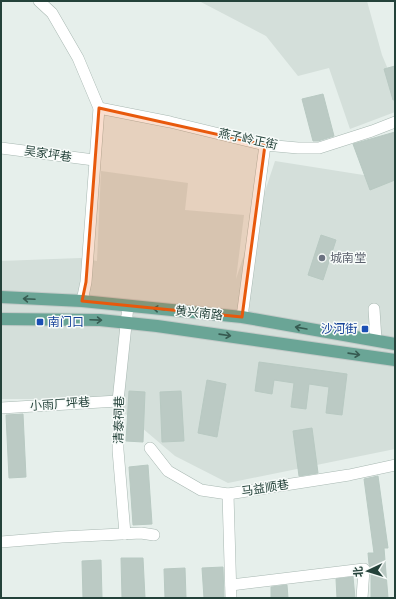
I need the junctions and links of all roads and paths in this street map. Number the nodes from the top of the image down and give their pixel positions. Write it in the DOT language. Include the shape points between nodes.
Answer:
graph roads {
  1 [pos="39,1"];
  2 [pos="99,108"];
  3 [pos="395,122"];
  4 [pos="265,145"];
  5 [pos="1,148"];
  6 [pos="94,160"];
  7 [pos="1,297"];
  8 [pos="82,301"];
  9 [pos="128,306"];
  10 [pos="374,309"];
  11 [pos="242,317"];
  12 [pos="1,319"];
  13 [pos="126,322"];
  14 [pos="376,340"];
  15 [pos="395,344"];
  16 [pos="395,360"];
  17 [pos="118,401"];
  18 [pos="1,408"];
  19 [pos="150,448"];
  20 [pos="395,465"];
  21 [pos="228,494"];
  22 [pos="125,534"];
  23 [pos="154,535"];
  24 [pos="1,542"];
  25 [pos="231,585"];
  26 [pos="231,598"];
  27 [pos="362,598"];
  1 -- 2 [label="street" via="52,13 78,58"];
  2 -- 4 [label="street, 燕子岭正街"];
  2 -- 6 [label="street"];
  3 -- 4 [label="street, 燕子岭正街" via="319,148"];
  4 -- 11 [label="street"];
  5 -- 6 [label="street, 吴家坪巷"];
  6 -- 8 [label="street" via="86,282"];
  8 -- 7 [label="main road, 黄兴南路, one-way"];
  8 -- 9 [label="main road, 黄兴南路"];
  11 -- 9 [label="main road, 黄兴南路, one-way"];
  9 -- 13 [label="street, 清泰祠巷"];
  10 -- 14 [label="street"];
  14 -- 11 [label="main road, 黄兴南路, one-way"];
  12 -- 13 [label="main road, 黄兴南路, one-way"];
  13 -- 16 [label="main road, 黄兴南路, one-way"];
  13 -- 17 [label="street, 清泰祠巷"];
  14 -- 15 [label="main road, 黄兴南路"];
  17 -- 18 [label="street, 小雨厂坪巷"];
  17 -- 22 [label="street, 清泰祠巷" via="118,450"];
  19 -- 21 [label="street, 马益顺巷" via="168,471 201,490"];
  20 -- 21 [label="street, 马益顺巷"];
  21 -- 25 [label="street"];
  22 -- 23 [label="street"];
  22 -- 24 [label="street"];
  25 -- 26 [label="street"];
  25 -- 27 [label="street" via="364,569"];
}
